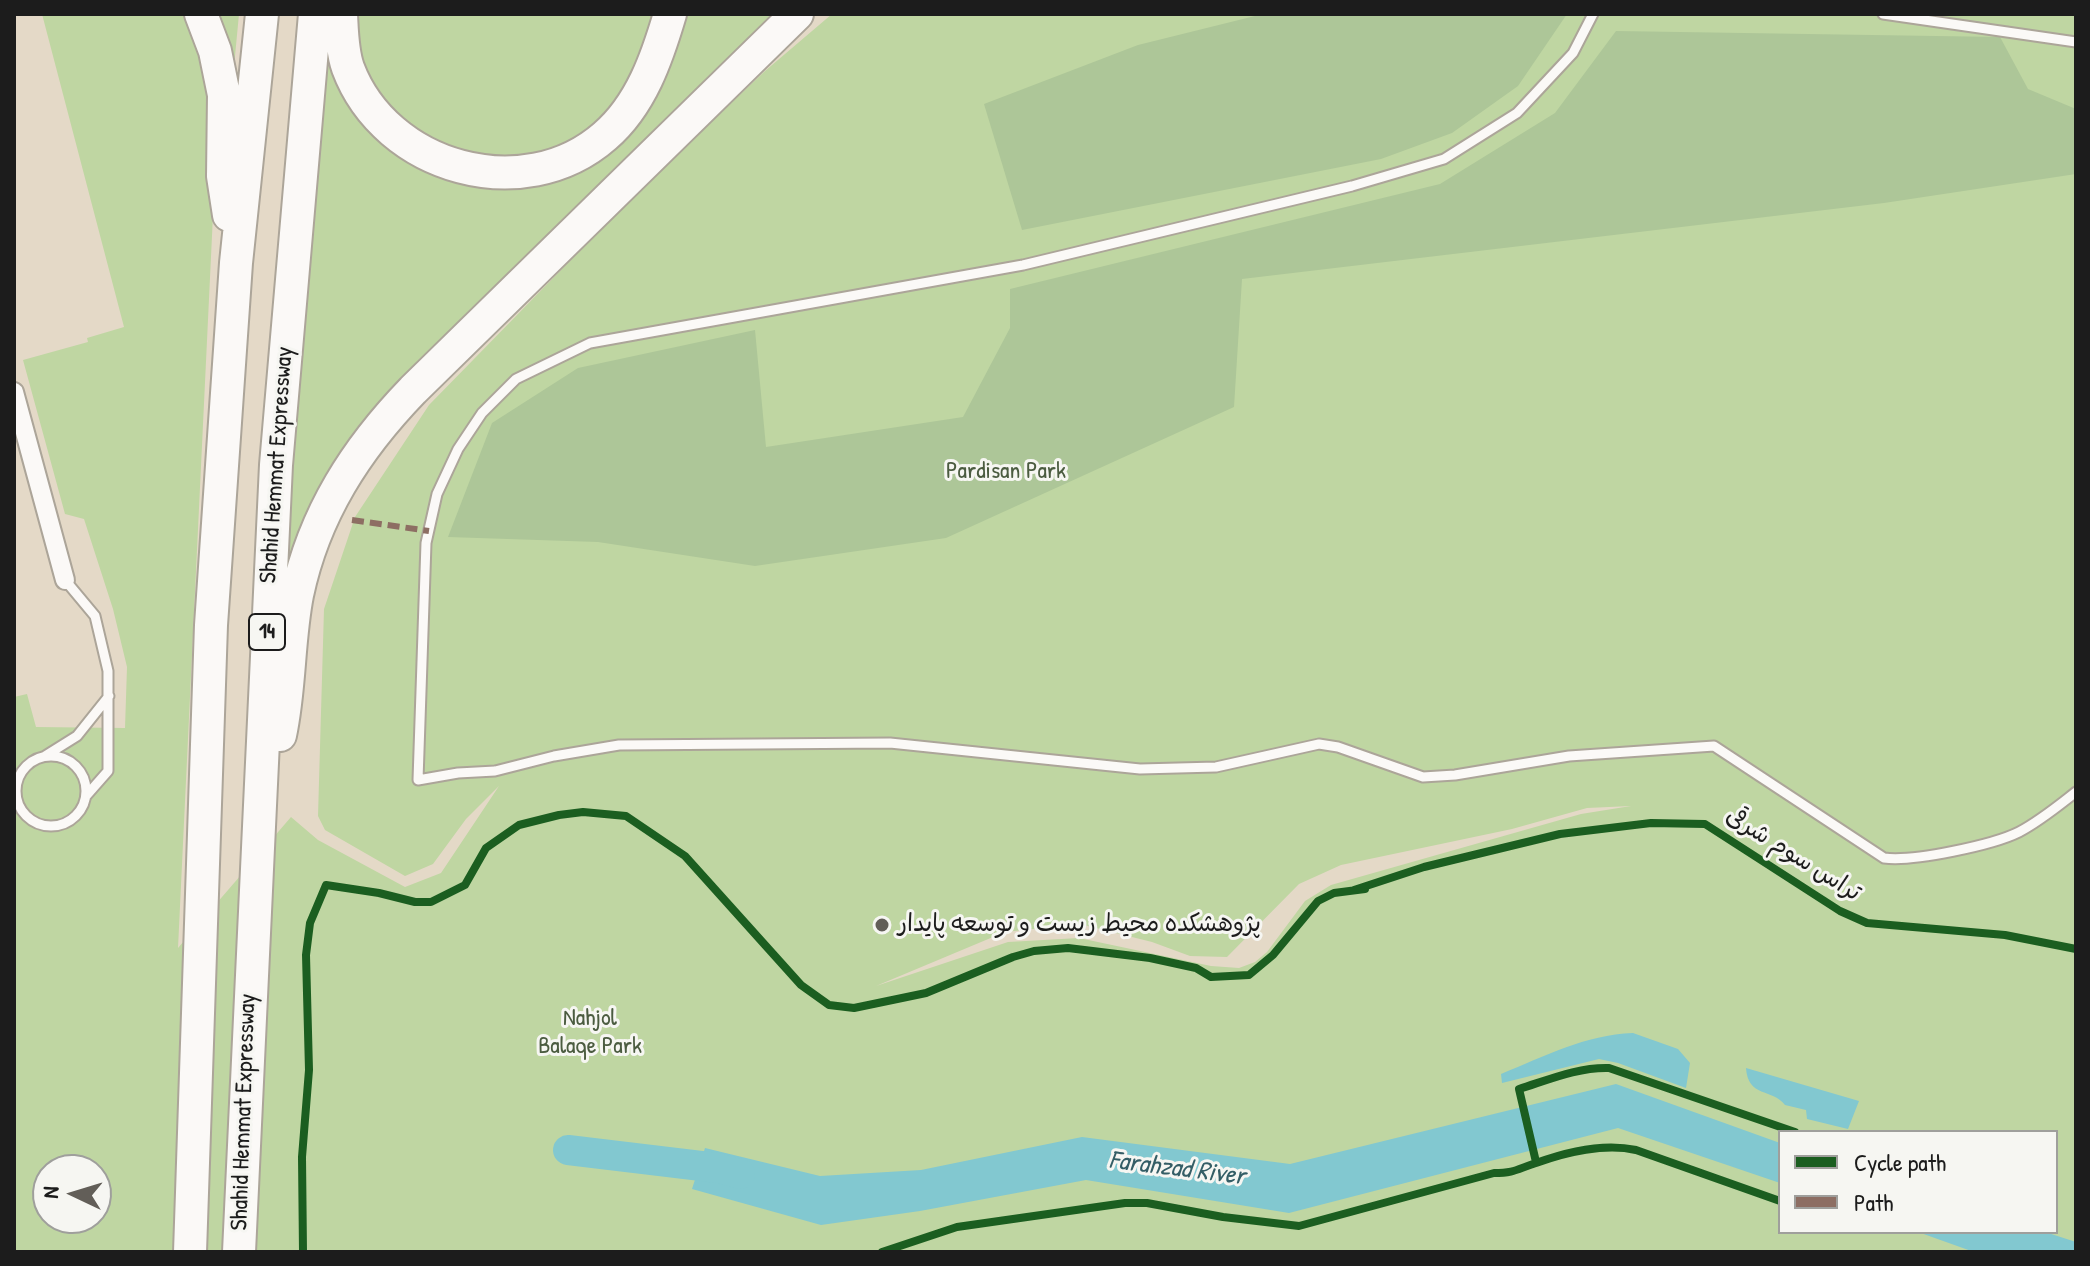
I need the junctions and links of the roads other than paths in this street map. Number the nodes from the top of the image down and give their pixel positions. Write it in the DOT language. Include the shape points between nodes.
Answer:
graph roads {
  1 [pos="201,14"];
  2 [pos="262,14"];
  3 [pos="315,14"];
  4 [pos="341,14"];
  5 [pos="670,14"];
  6 [pos="797,14"];
  7 [pos="1593,14"];
  8 [pos="1883,14"];
  9 [pos="2076,42"];
  10 [pos="236,263"];
  11 [pos="14,392"];
  12 [pos="65,580"];
  13 [pos="109,696"];
  14 [pos="44,757"];
  15 [pos="25,767"];
  16 [pos="14,772"];
  17 [pos="2076,792"];
  18 [pos="86,796"];
  19 [pos="14,821"];
  20 [pos="35,824"];
  21 [pos="256,840"];
  22 [pos="190,1252"];
  23 [pos="239,1252"];
  1 -- 10 [label="highway" via="224,95 223,176"];
  2 -- 10 [label="highway, Shahid Hemmat Expressway"];
  3 -- 21 [label="highway, Shahid Hemmat Expressway / 14" via="277,450"];
  4 -- 5 [label="highway" via="348,68 382,121 424,155 455,166 510,173 564,161 605,136 641,91"];
  6 -- 21 [label="highway" via="405,399 353,461 318,524 306,560 284,718"];
  7 -- 17 [label="lane" via="1573,53 1517,113 1444,159 1023,265 590,343 516,379 482,413 437,494 426,543 418,780 495,771 619,745 890,743 1140,769 1216,767 1319,744 1423,777 1569,756 1714,746 1884,858 1901,860 2016,834"];
  8 -- 9 [label="lane"];
  10 -- 22 [label="highway, Shahid Hemmat Expressway" via="211,625"];
  11 -- 12 [label="street"];
  12 -- 13 [label="lane" via="95,616"];
  13 -- 14 [label="lane" via="77,736"];
  13 -- 18 [label="lane" via="108,771"];
  14 -- 15 [label="lane"];
  14 -- 18 [label="lane" via="75,765"];
  15 -- 16 [label="lane"];
  15 -- 20 [label="lane" via="15,787 16,798"];
  18 -- 20 [label="lane" via="67,823"];
  19 -- 20 [label="lane"];
  21 -- 23 [label="highway, Shahid Hemmat Expressway / 14"];
}
